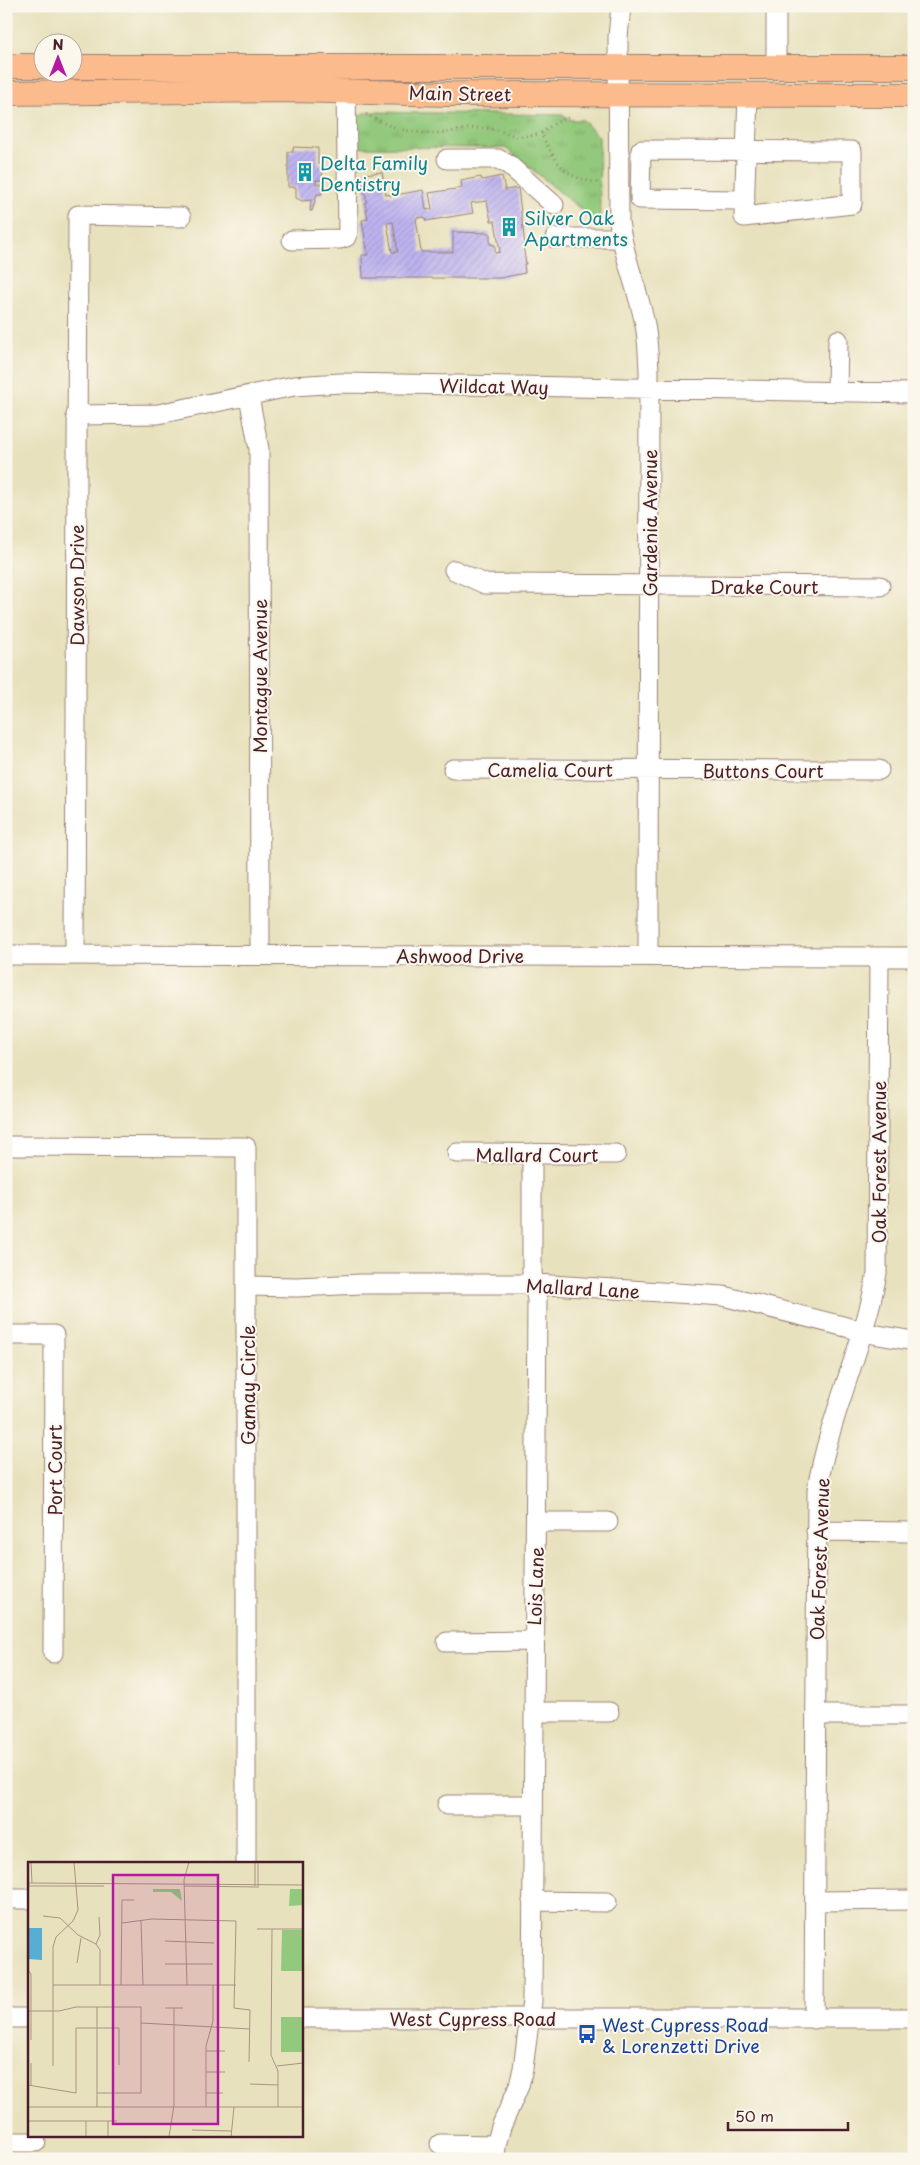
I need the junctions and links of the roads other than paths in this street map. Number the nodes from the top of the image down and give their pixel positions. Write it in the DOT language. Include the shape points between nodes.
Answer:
graph roads {
  1 [pos="621,6"];
  2 [pos="776,6"];
  3 [pos="6,66"];
  4 [pos="32,66"];
  5 [pos="82,66"];
  6 [pos="619,67"];
  7 [pos="776,67"];
  8 [pos="914,67"];
  9 [pos="346,91"];
  10 [pos="6,93"];
  11 [pos="619,94"];
  12 [pos="748,94"];
  13 [pos="914,95"];
  14 [pos="746,150"];
  15 [pos="447,159"];
  16 [pos="745,200"];
  17 [pos="554,205"];
  18 [pos="181,217"];
  19 [pos="555,238"];
  20 [pos="621,238"];
  21 [pos="292,240"];
  22 [pos="838,340"];
  23 [pos="650,388"];
  24 [pos="837,391"];
  25 [pos="914,393"];
  26 [pos="248,397"];
  27 [pos="76,415"];
  28 [pos="454,570"];
  29 [pos="649,586"];
  30 [pos="880,586"];
  31 [pos="453,769"];
  32 [pos="648,770"];
  33 [pos="879,770"];
  34 [pos="6,955"];
  35 [pos="75,955"];
  36 [pos="260,955"];
  37 [pos="648,956"];
  38 [pos="879,957"];
  39 [pos="914,958"];
  40 [pos="6,1146"];
  41 [pos="458,1153"];
  42 [pos="532,1153"];
  43 [pos="616,1154"];
  44 [pos="536,1284"];
  45 [pos="247,1286"];
  46 [pos="863,1331"];
  47 [pos="6,1335"];
  48 [pos="914,1341"];
  49 [pos="537,1522"];
  50 [pos="608,1522"];
  51 [pos="816,1532"];
  52 [pos="914,1532"];
  53 [pos="533,1641"];
  54 [pos="447,1642"];
  55 [pos="53,1653"];
  56 [pos="534,1712"];
  57 [pos="609,1712"];
  58 [pos="816,1714"];
  59 [pos="914,1715"];
  60 [pos="447,1805"];
  61 [pos="533,1805"];
  62 [pos="246,1862"];
  63 [pos="6,1899"];
  64 [pos="28,1899"];
  65 [pos="914,1900"];
  66 [pos="532,1901"];
  67 [pos="816,1901"];
  68 [pos="607,1902"];
  69 [pos="6,2018"];
  70 [pos="28,2018"];
  71 [pos="302,2018"];
  72 [pos="530,2018"];
  73 [pos="814,2018"];
  74 [pos="914,2018"];
  75 [pos="6,2142"];
  76 [pos="36,2142"];
  77 [pos="440,2144"];
  78 [pos="496,2152"];
  1 -- 6 [label="street, Gardenia Avenue"];
  2 -- 7 [label="street"];
  3 -- 4 [label="main road"];
  5 -- 6 [label="main road, Main Street"];
  6 -- 7 [label="main road, Main Street"];
  6 -- 11 [label="street, Gardenia Avenue"];
  7 -- 8 [label="main road, Main Street"];
  9 -- 10 [label="main road, Main Street"];
  9 -- 11 [label="main road, Main Street"];
  9 -- 21 [label="street" via="348,232 340,239"];
  11 -- 12 [label="main road, Main Street"];
  11 -- 20 [label="street, Gardenia Avenue"];
  12 -- 13 [label="main road, Main Street"];
  12 -- 14 [label="street"];
  14 -- 16 [label="street"];
  14 -- 16 [label="street" via="641,150 640,199"];
  14 -- 16 [label="street" via="852,151 852,204 744,217"];
  15 -- 17 [label="street" via="498,159"];
  18 -- 27 [label="street, Dawson Drive" via="78,215"];
  19 -- 20 [label="street"];
  20 -- 23 [label="street, Gardenia Avenue" via="644,320"];
  22 -- 24 [label="street"];
  23 -- 24 [label="street, Wildcat Way"];
  23 -- 26 [label="street, Wildcat Way" via="341,383 294,386"];
  23 -- 29 [label="street, Gardenia Avenue"];
  24 -- 25 [label="street, Wildcat Way"];
  26 -- 27 [label="street, Wildcat Way" via="158,414"];
  26 -- 36 [label="street, Montague Avenue" via="259,449"];
  27 -- 35 [label="street, Dawson Drive"];
  28 -- 29 [label="street, Drake Court" via="485,584"];
  29 -- 30 [label="street, Drake Court"];
  29 -- 32 [label="street, Gardenia Avenue"];
  31 -- 32 [label="street, Camelia Court"];
  32 -- 33 [label="street, Buttons Court"];
  32 -- 37 [label="street, Gardenia Avenue"];
  34 -- 35 [label="street, Ashwood Drive"];
  35 -- 36 [label="street, Ashwood Drive"];
  36 -- 37 [label="street, Ashwood Drive"];
  37 -- 38 [label="street, Ashwood Drive"];
  38 -- 39 [label="street, Ashwood Drive"];
  38 -- 46 [label="street, Oak Forest Avenue" via="878,1254 872,1300"];
  40 -- 45 [label="street, Gamay Circle" via="246,1147"];
  41 -- 42 [label="street, Mallard Court"];
  42 -- 43 [label="street, Mallard Court"];
  42 -- 44 [label="street, Lois Lane" via="532,1273"];
  44 -- 45 [label="street, Mallard Lane"];
  44 -- 46 [label="street, Mallard Lane" via="723,1296"];
  44 -- 49 [label="street, Lois Lane"];
  45 -- 62 [label="street, Gamay Circle"];
  46 -- 48 [label="street, Mallard Lane"];
  46 -- 51 [label="street, Oak Forest Avenue" via="820,1471"];
  47 -- 55 [label="street, Port Court" via="54,1335"];
  49 -- 50 [label="street"];
  49 -- 53 [label="street, Lois Lane"];
  51 -- 52 [label="street"];
  51 -- 58 [label="street, Oak Forest Avenue"];
  53 -- 54 [label="street"];
  53 -- 56 [label="street, Lois Lane"];
  56 -- 57 [label="street"];
  56 -- 61 [label="street, Lois Lane"];
  58 -- 59 [label="street"];
  58 -- 67 [label="street, Oak Forest Avenue"];
  60 -- 61 [label="street"];
  61 -- 66 [label="street, Lois Lane"];
  63 -- 64 [label="street"];
  65 -- 67 [label="street"];
  66 -- 68 [label="street"];
  66 -- 72 [label="street, Lois Lane"];
  67 -- 73 [label="street, Oak Forest Avenue"];
  69 -- 70 [label="street"];
  71 -- 72 [label="street, West Cypress Road"];
  72 -- 73 [label="street, West Cypress Road"];
  72 -- 78 [label="street, Lois Lane" via="519,2086"];
  73 -- 74 [label="street, West Cypress Road"];
  75 -- 76 [label="street"];
  77 -- 78 [label="street"];
}
